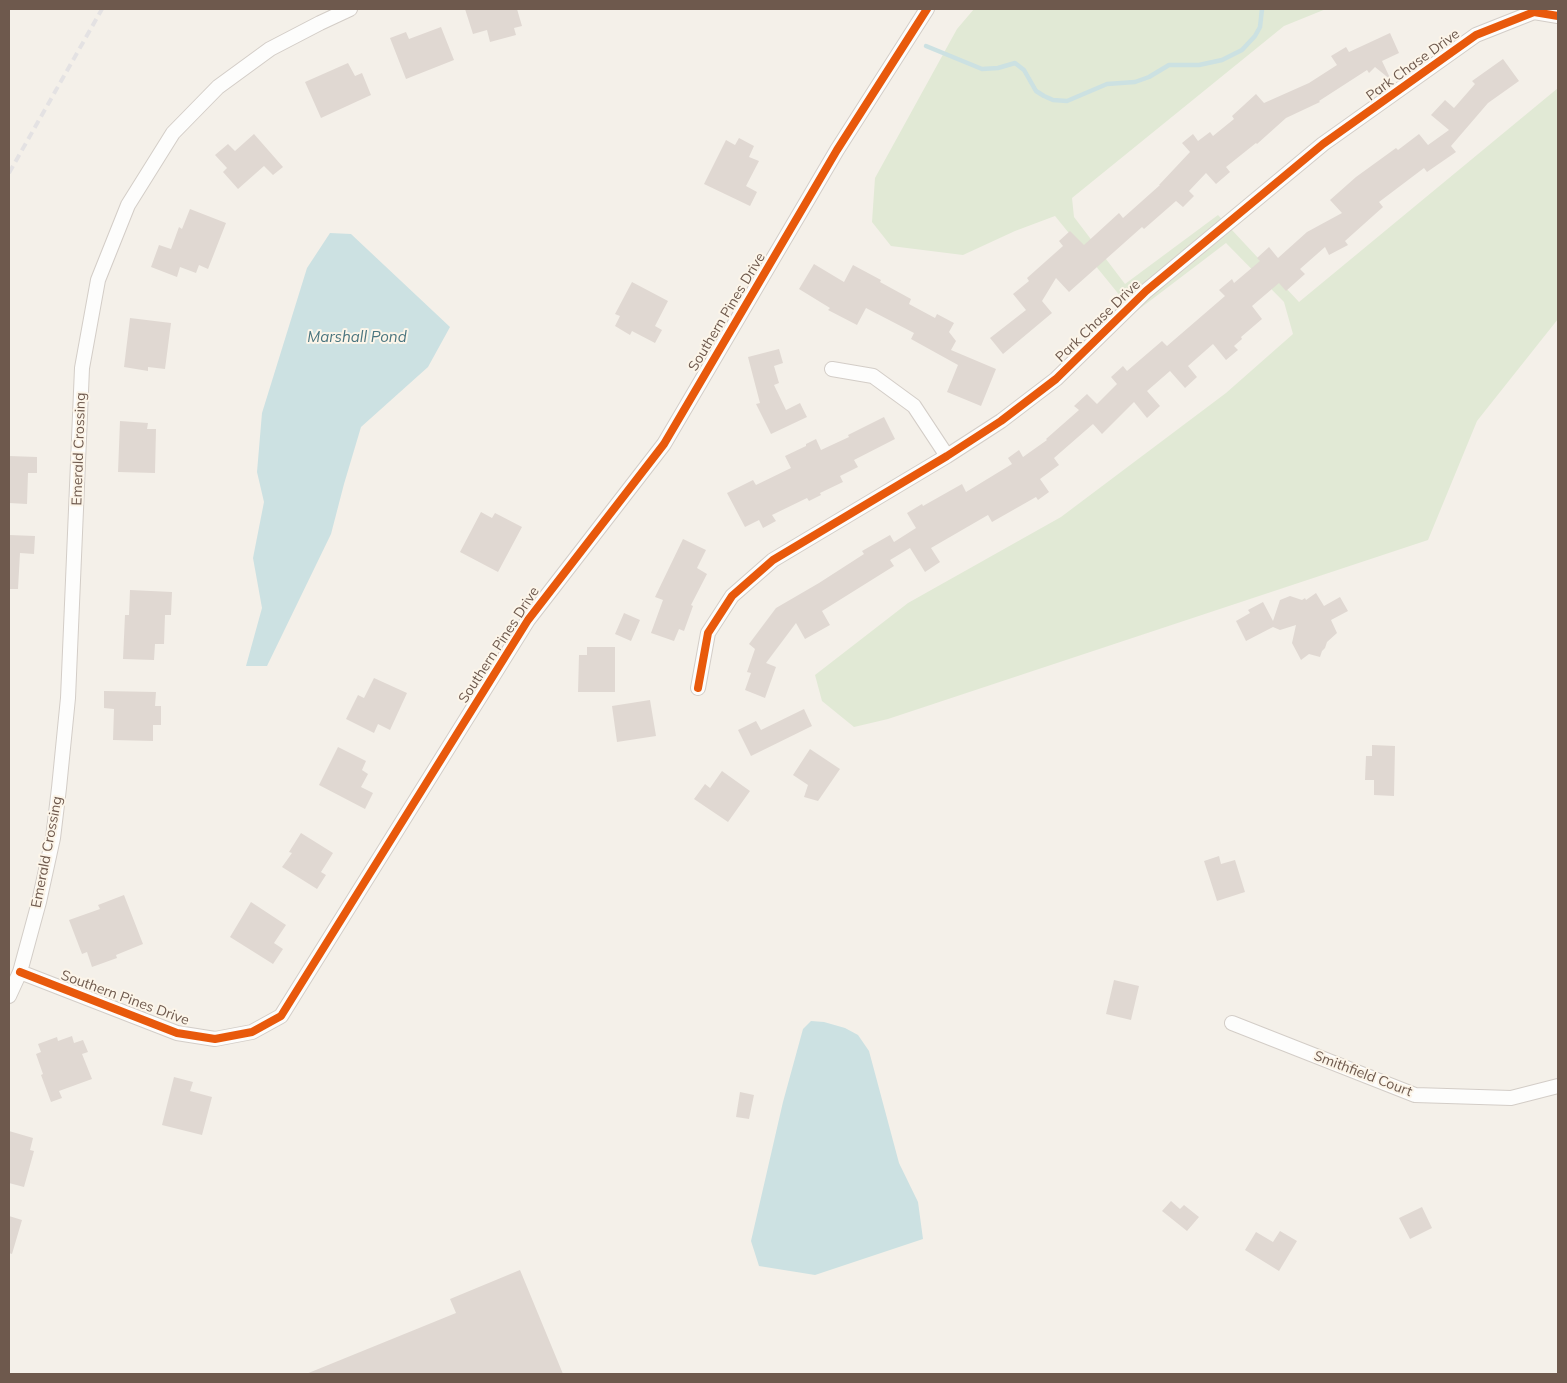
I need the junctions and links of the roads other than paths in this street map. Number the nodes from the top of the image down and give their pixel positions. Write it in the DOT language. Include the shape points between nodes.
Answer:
graph roads {
  1 [pos="350,9"];
  2 [pos="927,9"];
  3 [pos="1558,16"];
  4 [pos="832,369"];
  5 [pos="947,456"];
  6 [pos="698,688"];
  7 [pos="20,972"];
  8 [pos="9,996"];
  9 [pos="1232,1023"];
  10 [pos="1558,1086"];
  1 -- 7 [label="street, Emerald Crossing" via="263,54 218,86 173,133 128,205 98,280 82,368 68,698 59,788 53,838"];
  2 -- 7 [label="street, Southern Pines Drive" via="837,150 664,444 528,620 281,1016 252,1032 215,1039 177,1033"];
  3 -- 5 [label="street, Park Chase Drive" via="1534,12 1476,35 1323,144 1146,291 1056,379 1001,421"];
  4 -- 5 [label="street" via="872,376 914,406"];
  5 -- 6 [label="street, Park Chase Drive" via="773,560 732,596 708,633"];
  7 -- 8 [label="street, Emerald Crossing"];
  9 -- 10 [label="street, Smithfield Court" via="1415,1095 1511,1098"];
}
